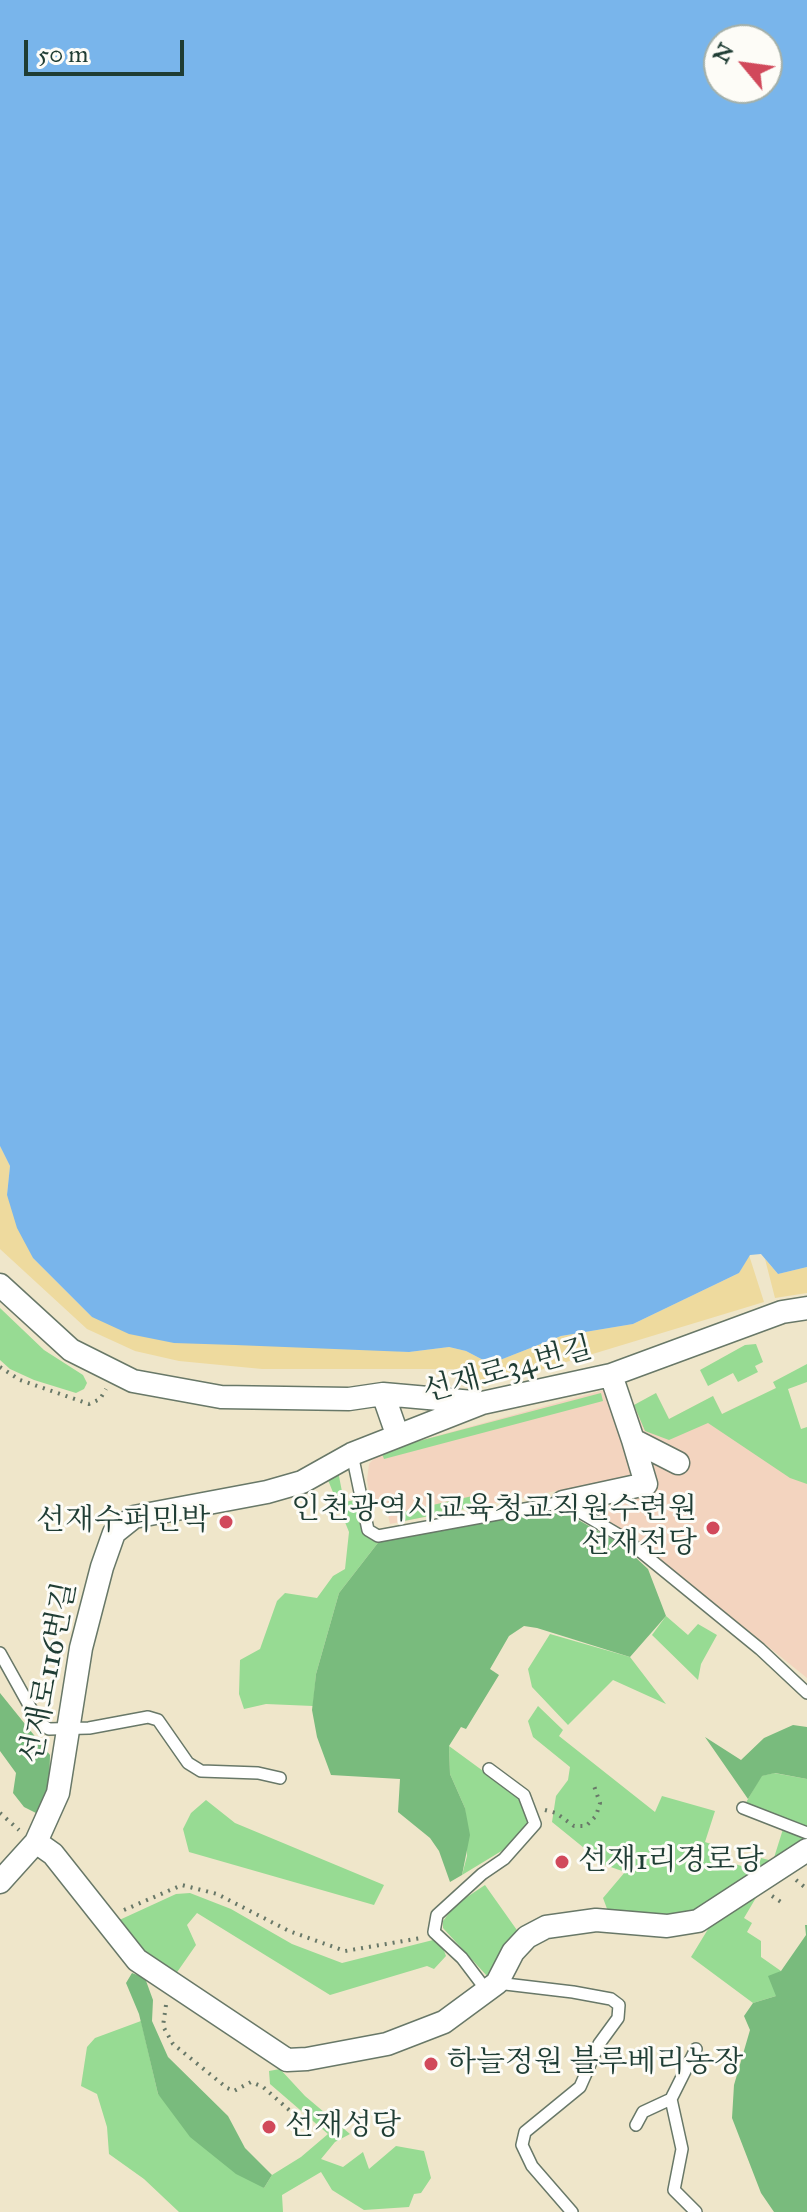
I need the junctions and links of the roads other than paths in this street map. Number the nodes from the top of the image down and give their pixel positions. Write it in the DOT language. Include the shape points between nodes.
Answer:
graph roads {
  1 [pos="0,1285"];
  2 [pos="807,1308"];
  3 [pos="611,1375"];
  4 [pos="383,1394"];
  5 [pos="482,1403"];
  6 [pos="397,1434"];
  7 [pos="633,1440"];
  8 [pos="352,1454"];
  9 [pos="678,1463"];
  10 [pos="563,1502"];
  11 [pos="134,1517"];
  12 [pos="0,1653"];
  13 [pos="807,1693"];
  14 [pos="66,1730"];
  15 [pos="489,1769"];
  16 [pos="280,1778"];
  17 [pos="743,1808"];
  18 [pos="807,1833"];
  19 [pos="36,1842"];
  20 [pos="807,1850"];
  21 [pos="0,1882"];
  22 [pos="492,1987"];
  23 [pos="696,2049"];
  24 [pos="671,2099"];
  25 [pos="636,2125"];
  26 [pos="572,2212"];
  27 [pos="696,2212"];
  1 -- 4 [label="street" via="71,1350 116,1374 177,1392 349,1399"];
  2 -- 3 [label="street, 선재로34번길" via="782,1312"];
  3 -- 5 [label="street, 선재로34번길"];
  3 -- 7 [label="street"];
  4 -- 5 [label="street"];
  4 -- 6 [label="street"];
  5 -- 6 [label="street, 선재로34번길"];
  6 -- 8 [label="street, 선재로34번길"];
  7 -- 9 [label="street"];
  7 -- 10 [label="street" via="646,1484"];
  8 -- 10 [label="lane" via="368,1530 378,1536"];
  8 -- 11 [label="street, 선재로34번길" via="302,1482"];
  10 -- 13 [label="lane" via="624,1538"];
  11 -- 14 [label="street, 선재로116번길" via="114,1533 102,1567"];
  12 -- 14 [label="lane" via="39,1723"];
  14 -- 16 [label="lane" via="148,1717 158,1720 178,1752 201,1771"];
  14 -- 19 [label="street, 선재로116번길" via="58,1793"];
  15 -- 22 [label="lane" via="524,1795 535,1824 504,1859 437,1915 434,1932"];
  17 -- 18 [label="lane"];
  19 -- 21 [label="street, 선재로116번길"];
  19 -- 22 [label="street" via="53,1854 137,1960 287,2060 387,2044 444,2022"];
  20 -- 22 [label="street" via="698,1921 667,1926 596,1920 546,1927 513,1952"];
  22 -- 26 [label="lane" via="586,1995 619,2005 618,2018 599,2044 580,2087 525,2132 522,2145 532,2166"];
  23 -- 24 [label="lane"];
  24 -- 25 [label="lane" via="643,2112"];
  24 -- 27 [label="lane" via="682,2149 674,2190"];
}
